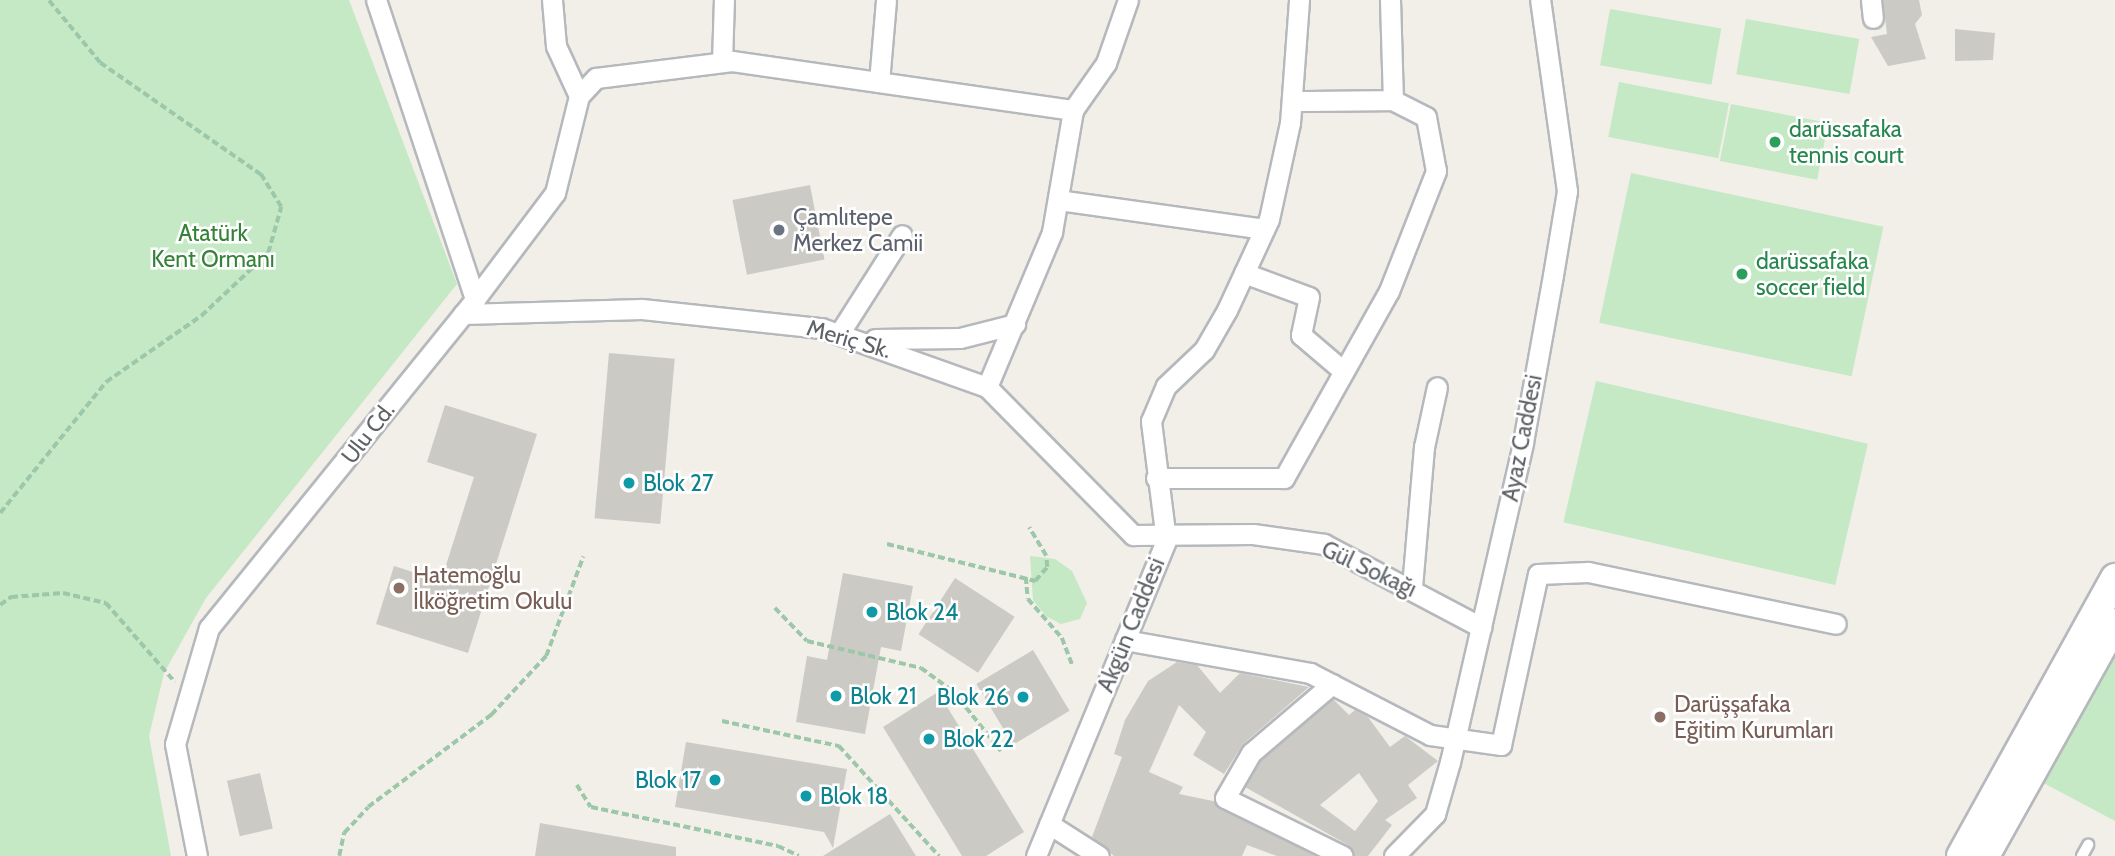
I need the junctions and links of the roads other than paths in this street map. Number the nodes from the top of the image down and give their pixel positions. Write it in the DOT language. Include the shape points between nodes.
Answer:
graph roads {
  1 [pos="376,0"];
  2 [pos="552,0"];
  3 [pos="724,0"];
  4 [pos="886,0"];
  5 [pos="1299,0"];
  6 [pos="1390,0"];
  7 [pos="1540,0"];
  8 [pos="1121,3"];
  9 [pos="722,62"];
  10 [pos="879,82"];
  11 [pos="579,96"];
  12 [pos="1393,100"];
  13 [pos="1292,101"];
  14 [pos="1073,110"];
  15 [pos="1058,200"];
  16 [pos="1264,229"];
  17 [pos="902,235"];
  18 [pos="1244,273"];
  19 [pos="469,306"];
  20 [pos="1015,324"];
  21 [pos="847,337"];
  22 [pos="1342,370"];
  23 [pos="987,387"];
  24 [pos="1437,387"];
  25 [pos="1156,478"];
  26 [pos="1166,540"];
  27 [pos="2115,578"];
  28 [pos="1412,587"];
  29 [pos="2115,623"];
  30 [pos="1836,624"];
  31 [pos="1481,627"];
  32 [pos="1125,640"];
  33 [pos="1332,684"];
  34 [pos="1454,742"];
  35 [pos="1049,824"];
  36 [pos="2088,845"];
  37 [pos="197,856"];
  38 [pos="1036,856"];
  39 [pos="1098,856"];
  40 [pos="1343,856"];
  41 [pos="1394,856"];
  42 [pos="1961,856"];
  43 [pos="1985,856"];
  44 [pos="2082,856"];
  1 -- 19 [label="street"];
  2 -- 11 [label="street" via="556,46"];
  3 -- 9 [label="street"];
  4 -- 10 [label="street"];
  5 -- 13 [label="street, Akgün Caddesi"];
  6 -- 12 [label="street"];
  7 -- 31 [label="street, Ayaz Caddesi" via="1567,191 1523,442"];
  8 -- 14 [label="street" via="1106,63"];
  9 -- 10 [label="street"];
  9 -- 11 [label="street" via="596,78"];
  10 -- 14 [label="street"];
  11 -- 19 [label="street, Ulu Cd." via="555,193"];
  12 -- 13 [label="street"];
  12 -- 22 [label="street" via="1426,117 1436,171 1388,291"];
  13 -- 16 [label="street, Akgün Caddesi"];
  14 -- 15 [label="street"];
  15 -- 16 [label="street"];
  15 -- 20 [label="street" via="1052,232"];
  16 -- 18 [label="street, Akgün Caddesi"];
  17 -- 21 [label="street"];
  18 -- 22 [label="street" via="1308,297 1301,335"];
  18 -- 25 [label="street, Akgün Caddesi" via="1204,349 1166,386 1150,421"];
  19 -- 21 [label="street, Meriç Sk." via="746,316"];
  19 -- 37 [label="street, Ulu Cd." via="209,628 175,744"];
  20 -- 21 [label="street" via="960,338"];
  20 -- 23 [label="street"];
  21 -- 23 [label="street, Meriç Sk."];
  22 -- 25 [label="street" via="1284,478"];
  23 -- 26 [label="street, Meriç Sk." via="1120,528"];
  24 -- 28 [label="street" via="1424,447"];
  25 -- 26 [label="street, Akgün Caddesi"];
  26 -- 28 [label="street, Gül Sokağı" via="1253,534 1324,544"];
  26 -- 32 [label="street, Akgün Caddesi"];
  27 -- 42 [label="main road"];
  28 -- 31 [label="street, Gül Sokağı"];
  29 -- 43 [label="main road"];
  30 -- 34 [label="street" via="1588,572 1546,571 1538,574 1501,745"];
  31 -- 34 [label="street, Ayaz Caddesi"];
  32 -- 33 [label="street" via="1310,673"];
  32 -- 35 [label="street, Akgün Caddesi"];
  33 -- 34 [label="street"];
  33 -- 40 [label="street" via="1251,753 1225,797"];
  34 -- 41 [label="street, Ayaz Caddesi" via="1435,814"];
  35 -- 38 [label="street, Akgün Caddesi"];
  35 -- 39 [label="street"];
  36 -- 44 [label="lane"];
}
